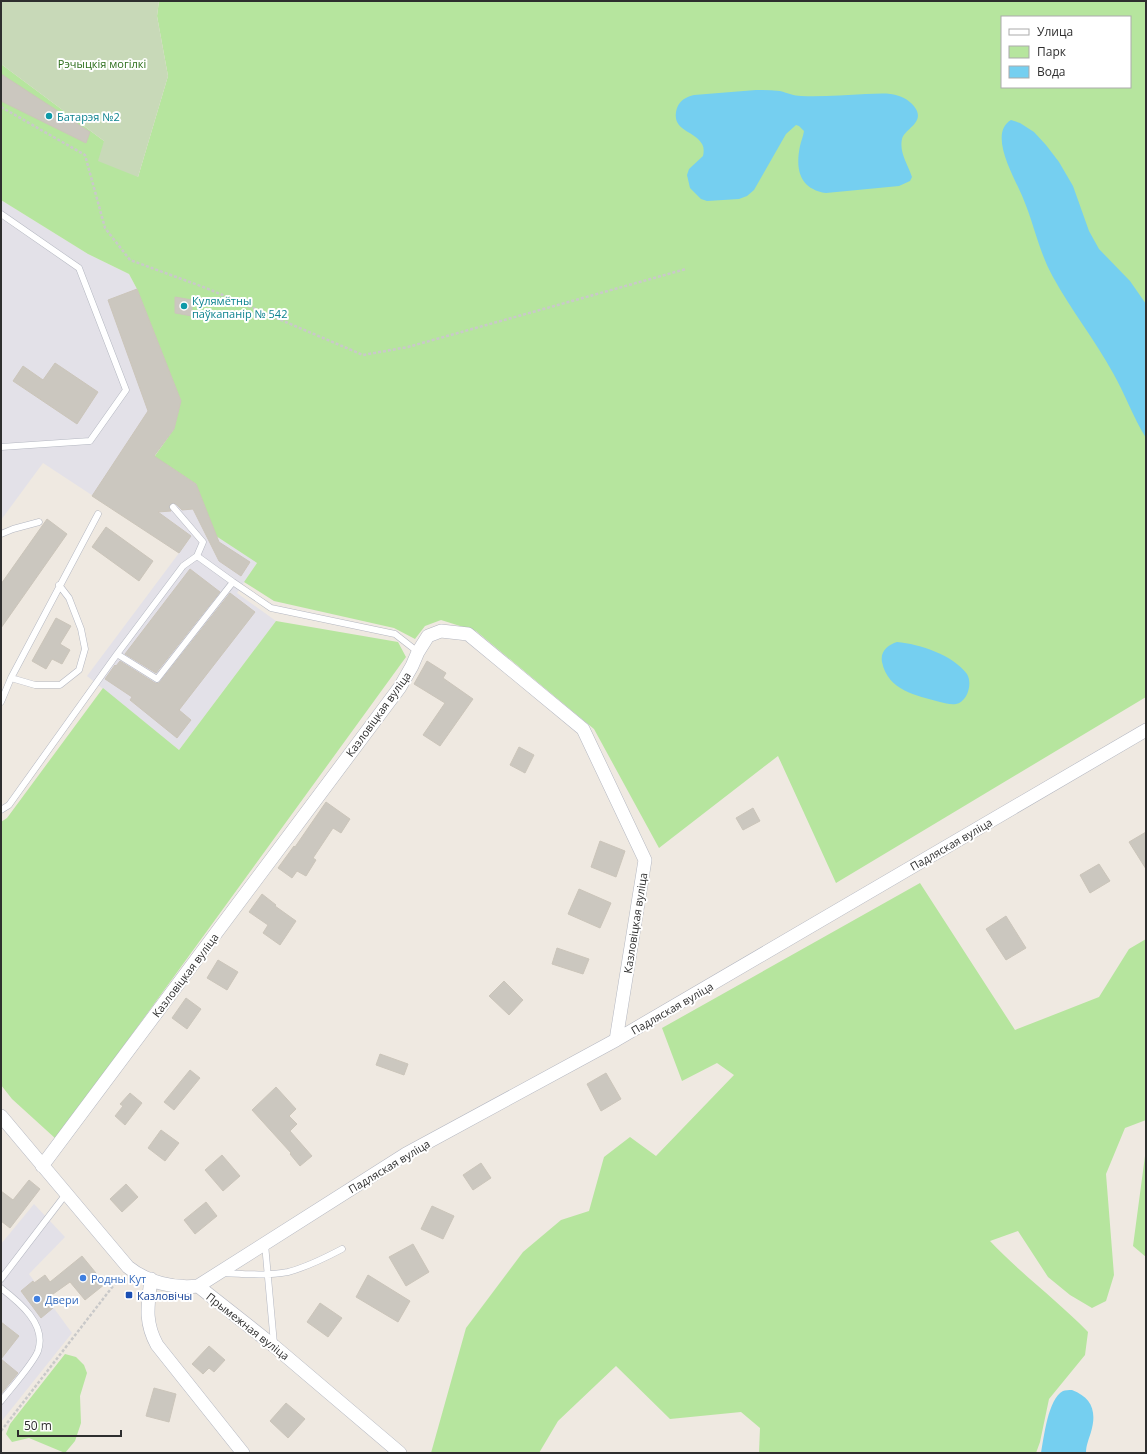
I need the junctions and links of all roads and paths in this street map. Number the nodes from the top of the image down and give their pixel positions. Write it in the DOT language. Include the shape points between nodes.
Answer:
graph roads {
  1 [pos="1,107"];
  2 [pos="1,214"];
  3 [pos="686,269"];
  4 [pos="1,447"];
  5 [pos="173,507"];
  6 [pos="98,514"];
  7 [pos="40,522"];
  8 [pos="1,534"];
  9 [pos="198,556"];
  10 [pos="233,582"];
  11 [pos="59,585"];
  12 [pos="418,652"];
  13 [pos="117,654"];
  14 [pos="11,678"];
  15 [pos="1,702"];
  16 [pos="1146,730"];
  17 [pos="1,810"];
  18 [pos="616,1040"];
  19 [pos="1,1116"];
  20 [pos="42,1166"];
  21 [pos="66,1194"];
  22 [pos="265,1243"];
  23 [pos="342,1249"];
  24 [pos="128,1267"];
  25 [pos="218,1273"];
  26 [pos="268,1274"];
  27 [pos="1,1279"];
  28 [pos="151,1279"];
  29 [pos="198,1286"];
  30 [pos="1,1288"];
  31 [pos="274,1346"];
  32 [pos="1,1401"];
  33 [pos="1,1432"];
  34 [pos="243,1453"];
  35 [pos="400,1453"];
  1 -- 3 [label="path" via="85,155 105,228 130,260 206,288 363,355 408,347"];
  2 -- 4 [label="lane" via="79,268 126,390 90,441"];
  5 -- 9 [label="lane" via="203,542"];
  6 -- 11 [label="lane"];
  7 -- 8 [label="lane"];
  9 -- 10 [label="lane"];
  9 -- 13 [label="lane" via="183,566"];
  10 -- 12 [label="lane" via="271,608 395,634"];
  10 -- 13 [label="lane" via="157,679"];
  11 -- 14 [label="lane"];
  11 -- 14 [label="lane" via="69,598 81,629 85,649 78,670 60,685 35,685"];
  12 -- 18 [label="street, Казловіцкая вуліца" via="428,636 441,631 468,634 583,729 645,860"];
  12 -- 20 [label="street, Казловіцкая вуліца" via="400,686"];
  13 -- 17 [label="lane" via="9,805"];
  14 -- 15 [label="lane"];
  16 -- 18 [label="street, Падляская вуліца"];
  18 -- 22 [label="street, Падляская вуліца" via="406,1154"];
  19 -- 20 [label="street, Прымежная вуліца"];
  20 -- 21 [label="street, Прымежная вуліца"];
  21 -- 24 [label="street, Прымежная вуліца"];
  21 -- 27 [label="lane"];
  22 -- 25 [label="street, Падляская вуліца"];
  22 -- 26 [label="lane"];
  23 -- 26 [label="lane" via="313,1264 288,1272"];
  24 -- 28 [label="street, Прымежная вуліца"];
  24 -- 33 [label="path"];
  25 -- 26 [label="lane"];
  25 -- 29 [label="street, Падляская вуліца"];
  26 -- 31 [label="lane"];
  28 -- 29 [label="street, Прымежная вуліца" via="178,1287"];
  28 -- 34 [label="street" via="148,1324 156,1345"];
  29 -- 31 [label="street, Прымежная вуліца"];
  30 -- 32 [label="lane" via="26,1310 38,1328 39,1339 34,1359"];
  31 -- 35 [label="street, Прымежная вуліца"];
}
